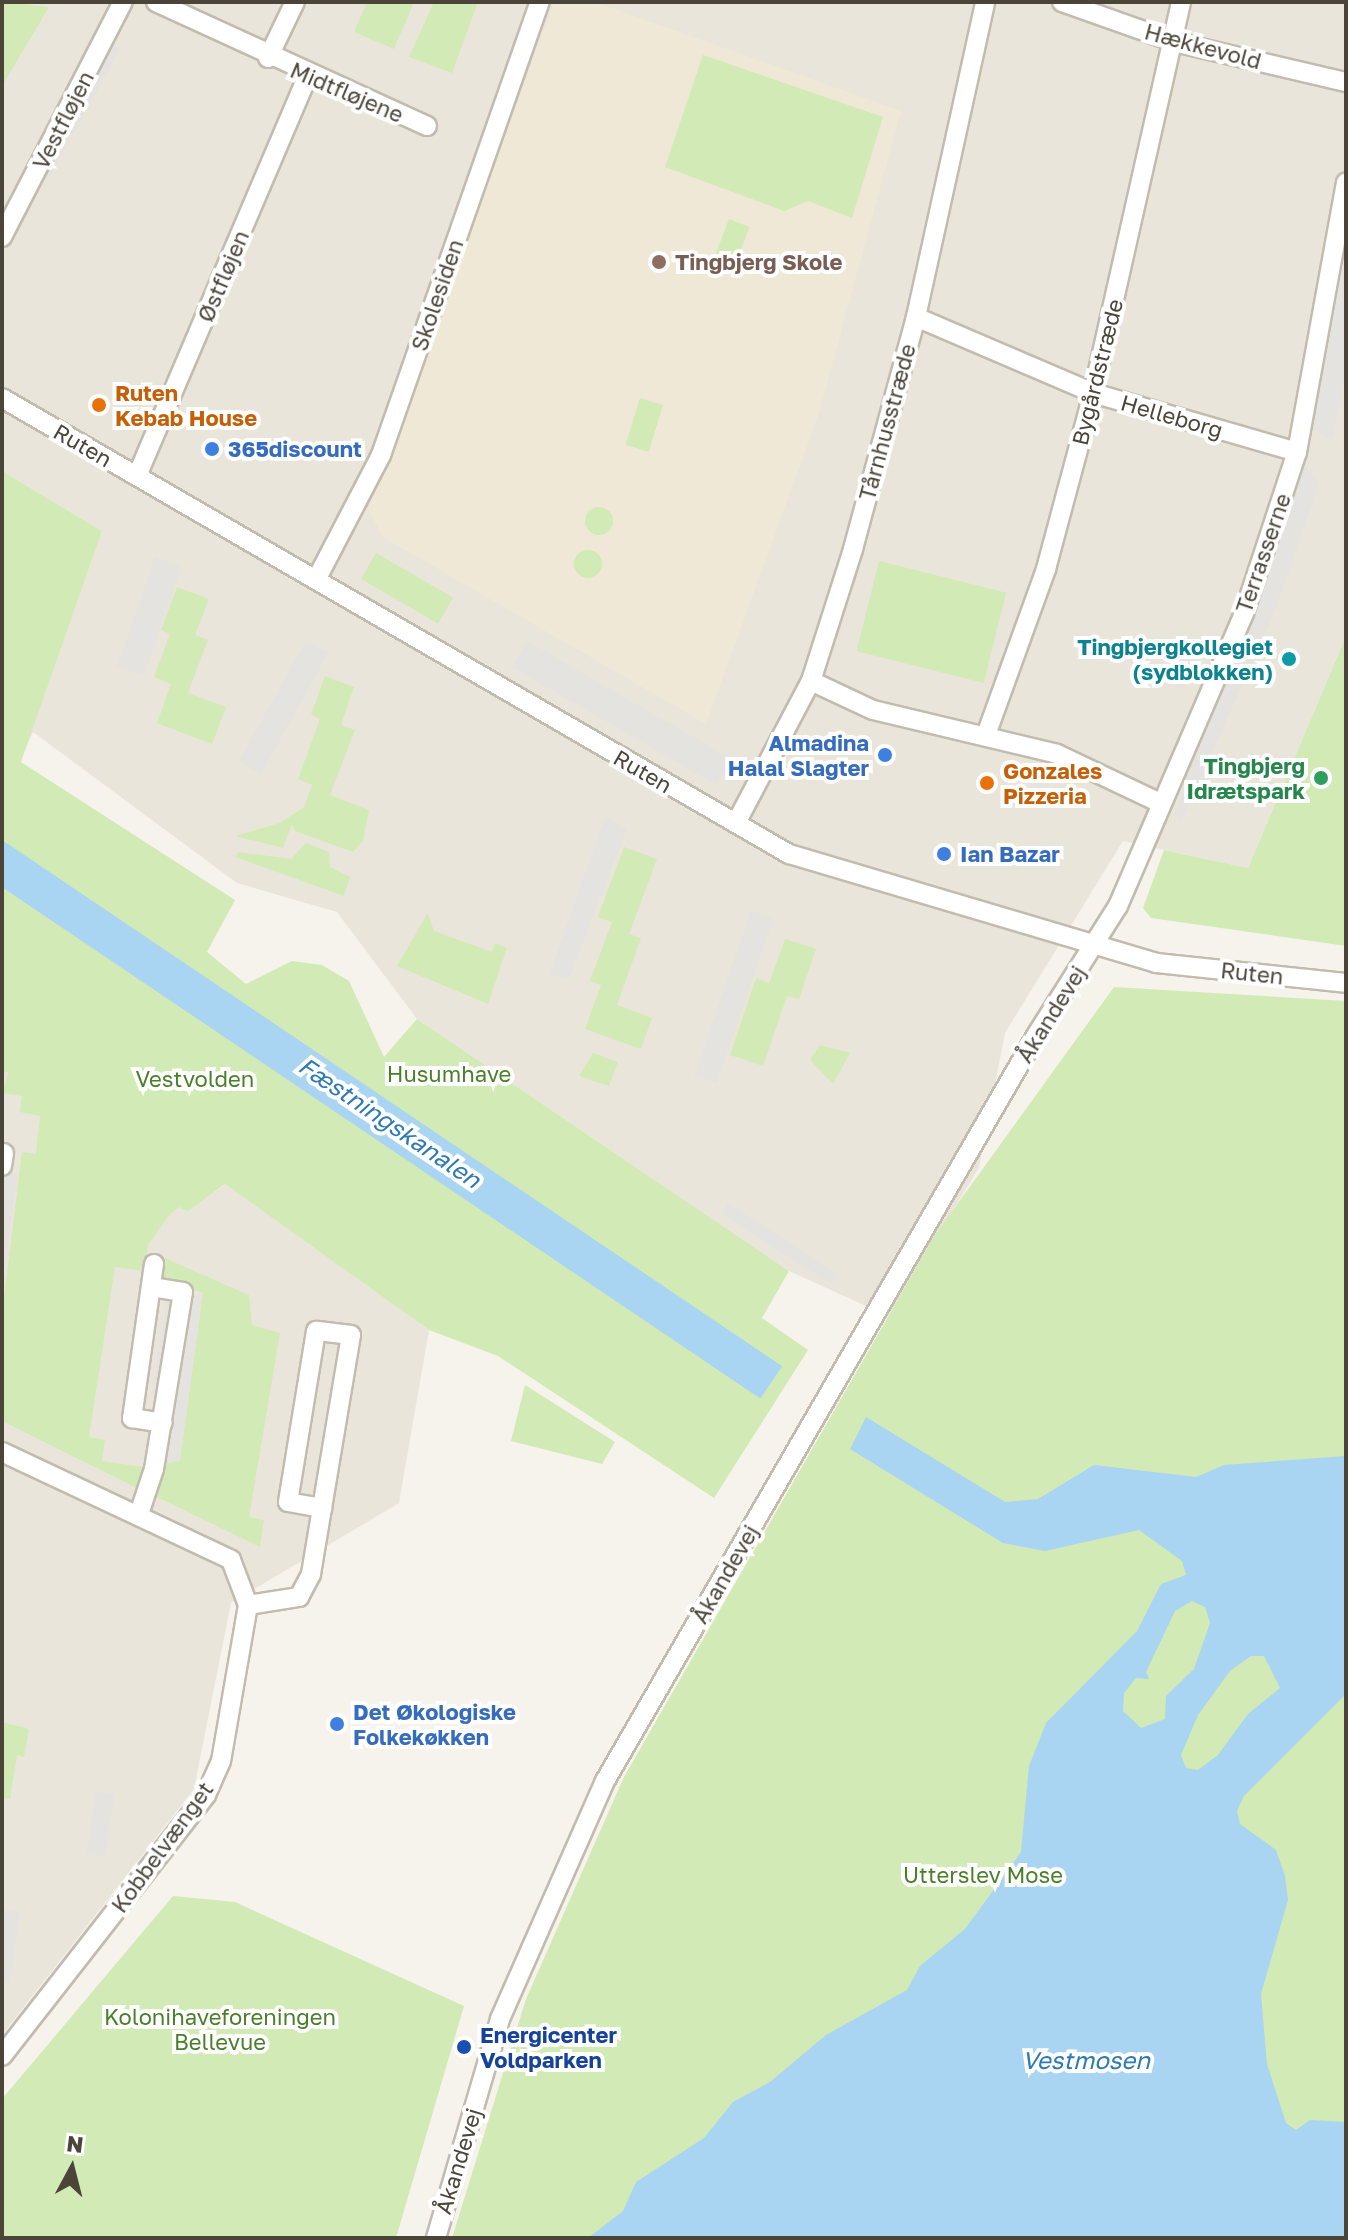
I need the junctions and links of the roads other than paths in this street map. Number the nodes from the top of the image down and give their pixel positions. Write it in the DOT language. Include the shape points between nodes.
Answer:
graph roads {
  1 [pos="123,2"];
  2 [pos="156,2"];
  3 [pos="295,2"];
  4 [pos="540,2"];
  5 [pos="985,2"];
  6 [pos="1062,2"];
  7 [pos="1181,2"];
  8 [pos="1175,42"];
  9 [pos="268,58"];
  10 [pos="308,76"];
  11 [pos="1346,82"];
  12 [pos="427,126"];
  13 [pos="1346,182"];
  14 [pos="2,237"];
  15 [pos="916,317"];
  16 [pos="1093,393"];
  17 [pos="2,398"];
  18 [pos="1297,452"];
  19 [pos="137,476"];
  20 [pos="316,580"];
  21 [pos="811,681"];
  22 [pos="986,735"];
  23 [pos="1158,802"];
  24 [pos="736,823"];
  25 [pos="1093,946"];
  26 [pos="1346,983"];
  27 [pos="154,1264"];
  28 [pos="151,1287"];
  29 [pos="163,1423"];
  30 [pos="2,1452"];
  31 [pos="322,1508"];
  32 [pos="139,1514"];
  33 [pos="248,1605"];
  34 [pos="2,2056"];
  35 [pos="436,2238"];
  1 -- 14 [label="street, Vestfløjen"];
  2 -- 9 [label="street, Midtfløjene"];
  3 -- 9 [label="street, Midtfløjene"];
  4 -- 20 [label="street, Skolesiden" via="381,455"];
  5 -- 15 [label="street, Tårnhusstræde"];
  6 -- 8 [label="street, Hækkevold"];
  7 -- 8 [label="street, Bygårdstræde"];
  8 -- 11 [label="street, Hækkevold"];
  8 -- 16 [label="street, Bygårdstræde"];
  9 -- 10 [label="street, Midtfløjene"];
  10 -- 12 [label="street, Midtfløjene"];
  10 -- 19 [label="street, Østfløjen"];
  13 -- 18 [label="street, Terrasserne"];
  15 -- 16 [label="street, Helleborg"];
  15 -- 21 [label="street, Tårnhusstræde"];
  16 -- 18 [label="street, Helleborg"];
  16 -- 22 [label="street, Bygårdstræde" via="1046,569"];
  17 -- 19 [label="street, Ruten"];
  18 -- 23 [label="street, Terrasserne" via="1244,613"];
  19 -- 20 [label="street, Ruten"];
  20 -- 24 [label="street, Ruten"];
  21 -- 22 [label="street" via="873,710"];
  21 -- 24 [label="street, Tårnhusstræde"];
  22 -- 23 [label="street" via="1057,754"];
  23 -- 25 [label="street, Terrasserne" via="1118,906"];
  24 -- 25 [label="street, Ruten" via="830,869 944,896"];
  25 -- 26 [label="street, Ruten" via="1156,963"];
  25 -- 35 [label="street, Åkandevej" via="605,1781 500,2019"];
  27 -- 28 [label="street"];
  28 -- 29 [label="street" via="132,1418"];
  28 -- 29 [label="street" via="183,1292"];
  29 -- 32 [label="street"];
  30 -- 32 [label="street"];
  31 -- 31 [label="street" via="351,1335 316,1331 288,1502"];
  31 -- 33 [label="street" via="311,1574 299,1597"];
  32 -- 33 [label="street" via="231,1560"];
  33 -- 34 [label="street, Kobbelvænget" via="221,1761 206,1795"];
}
